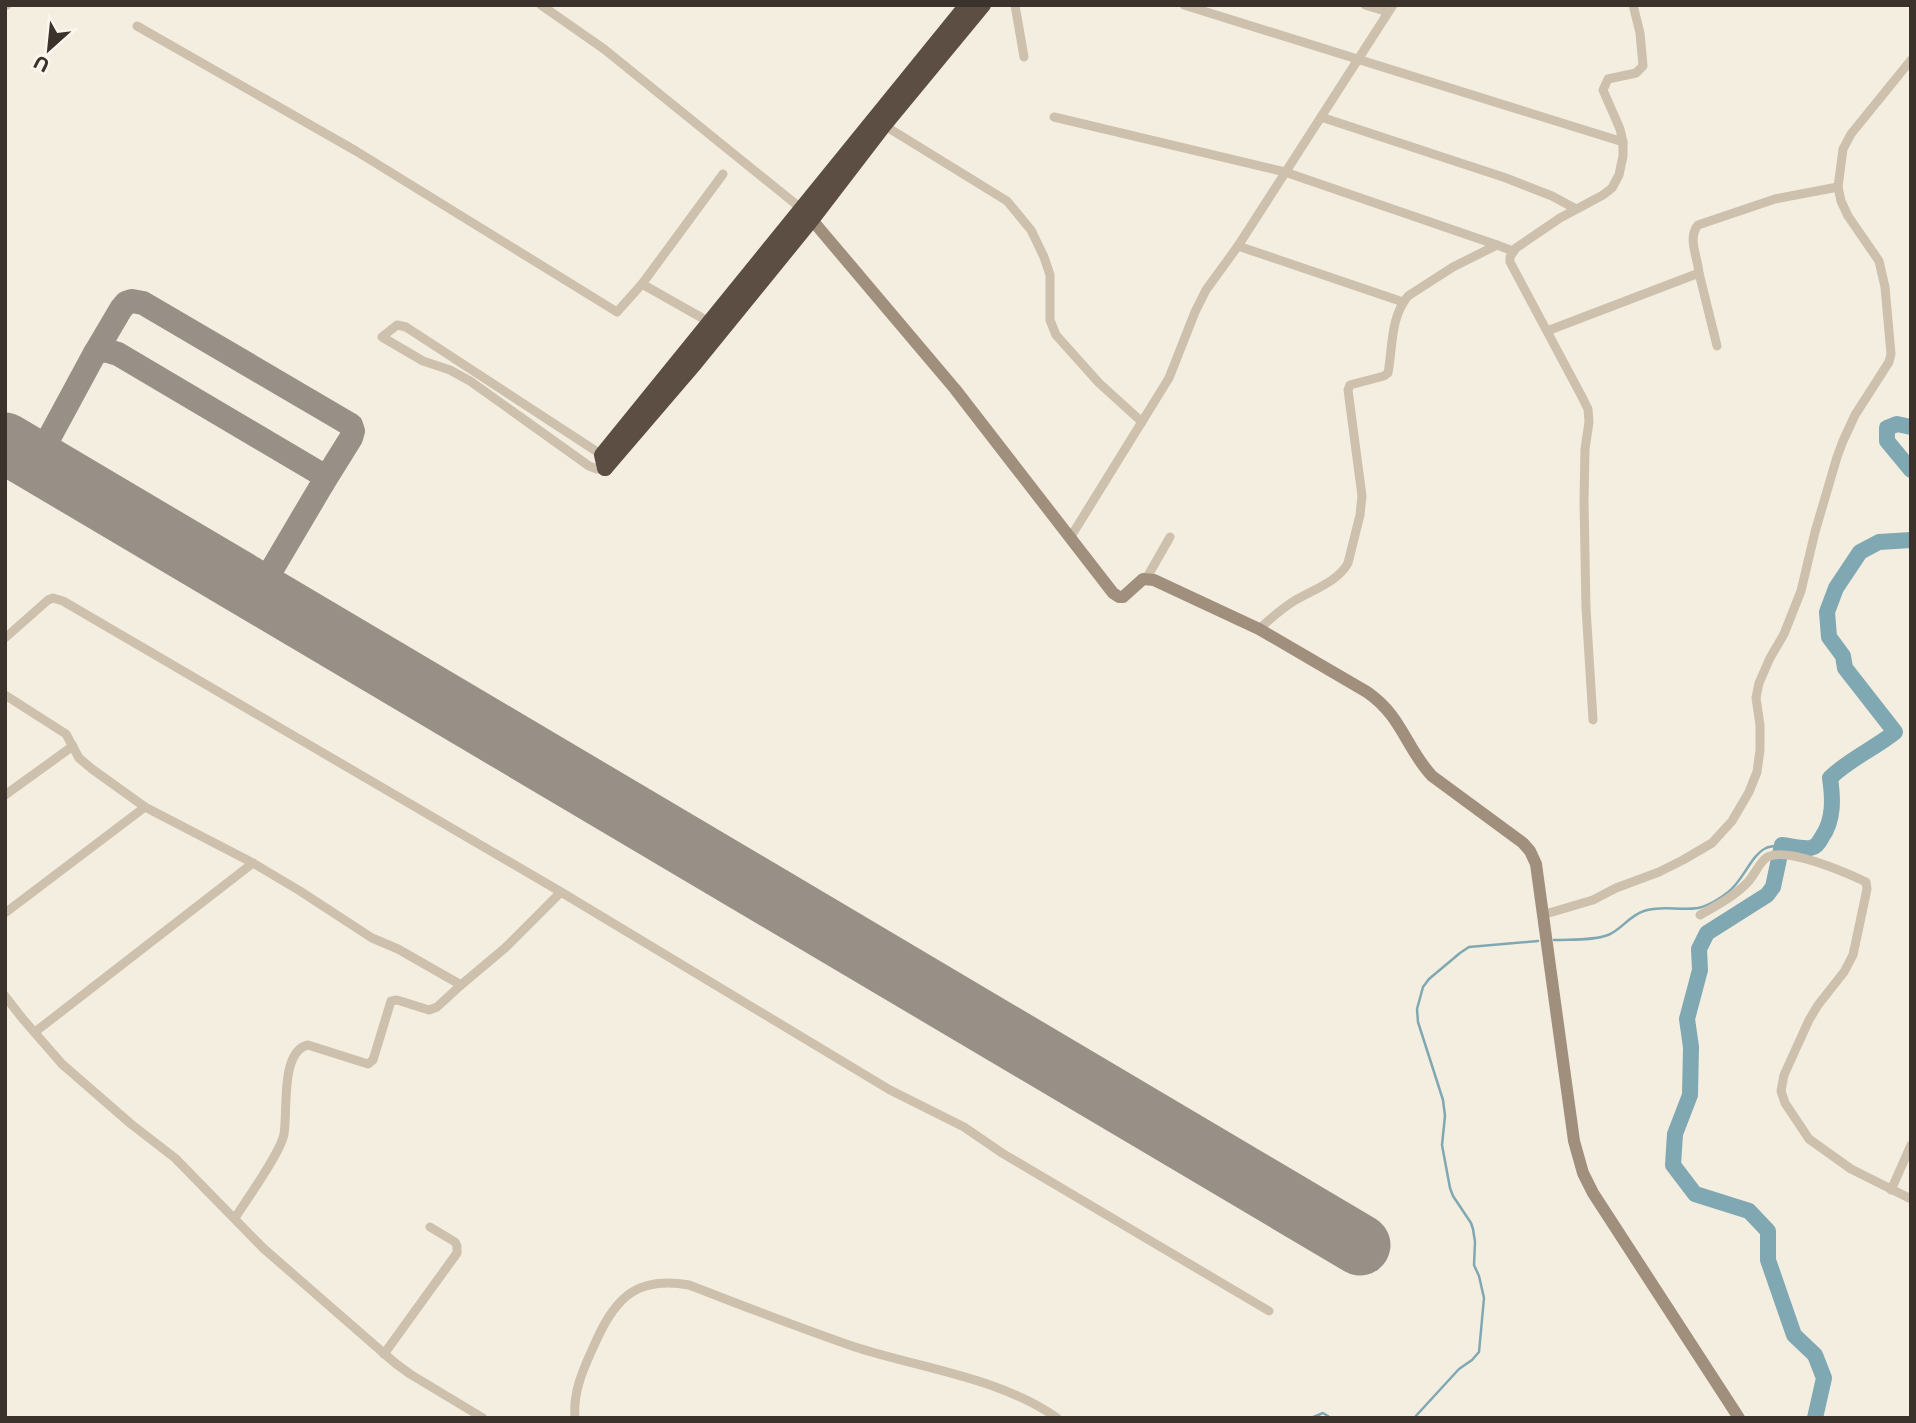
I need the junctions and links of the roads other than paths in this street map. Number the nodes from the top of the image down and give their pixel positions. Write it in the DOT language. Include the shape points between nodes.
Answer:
graph roads {
  1 [pos="541,5"];
  2 [pos="967,5"];
  3 [pos="983,5"];
  4 [pos="1015,5"];
  5 [pos="1184,5"];
  6 [pos="1365,5"];
  7 [pos="1633,5"];
  8 [pos="1391,9"];
  9 [pos="137,26"];
  10 [pos="1024,57"];
  11 [pos="1358,59"];
  12 [pos="1911,60"];
  13 [pos="1054,117"];
  14 [pos="1321,117"];
  15 [pos="879,123"];
  16 [pos="1623,142"];
  17 [pos="1285,173"];
  18 [pos="723,174"];
  19 [pos="1838,187"];
  20 [pos="1576,209"];
  21 [pos="807,214"];
  22 [pos="1497,245"];
  23 [pos="1238,246"];
  24 [pos="1513,251"];
  25 [pos="1699,274"];
  26 [pos="757,276"];
  27 [pos="642,284"];
  28 [pos="1403,302"];
  29 [pos="711,323"];
  30 [pos="1547,331"];
  31 [pos="1717,346"];
  32 [pos="1142,422"];
  33 [pos="604,462"];
  34 [pos="1170,537"];
  35 [pos="1070,538"];
  36 [pos="1146,579"];
  37 [pos="1259,629"];
  38 [pos="5,638"];
  39 [pos="5,695"];
  40 [pos="1593,720"];
  41 [pos="73,746"];
  42 [pos="5,795"];
  43 [pos="145,807"];
  44 [pos="253,863"];
  45 [pos="561,892"];
  46 [pos="5,913"];
  47 [pos="1542,915"];
  48 [pos="1700,915"];
  49 [pos="461,985"];
  50 [pos="5,996"];
  51 [pos="35,1032"];
  52 [pos="1911,1145"];
  53 [pos="1891,1190"];
  54 [pos="1911,1199"];
  55 [pos="235,1218"];
  56 [pos="430,1227"];
  57 [pos="1269,1311"];
  58 [pos="384,1354"];
  59 [pos="483,1418"];
  60 [pos="575,1418"];
  61 [pos="1057,1418"];
  62 [pos="1739,1418"];
  1 -- 21 [label="street" via="604,48"];
  2 -- 15 [label="highway"];
  3 -- 15 [label="highway"];
  4 -- 10 [label="street"];
  5 -- 11 [label="street"];
  6 -- 8 [label="street"];
  7 -- 16 [label="street" via="1643,66 1636,73 1608,79 1603,90"];
  8 -- 11 [label="street"];
  9 -- 27 [label="street" via="356,151 615,311 620,312"];
  11 -- 14 [label="street"];
  11 -- 16 [label="street"];
  12 -- 19 [label="street" via="1851,134 1843,149"];
  13 -- 17 [label="street"];
  14 -- 17 [label="street"];
  14 -- 20 [label="street" via="1506,178"];
  15 -- 21 [label="highway"];
  15 -- 32 [label="street" via="1007,201 1031,230 1044,257 1050,275 1050,320 1056,335"];
  16 -- 20 [label="street" via="1619,175 1612,188"];
  17 -- 22 [label="street"];
  17 -- 23 [label="street"];
  18 -- 27 [label="street"];
  19 -- 25 [label="street" via="1775,199 1698,225 1692,238"];
  19 -- 47 [label="street" via="1848,216 1880,261 1891,354 1855,415 1837,457 1801,591 1759,683 1760,750 1749,792 1727,828 1701,851 1592,900"];
  20 -- 24 [label="street"];
  21 -- 26 [label="highway"];
  21 -- 35 [label="street" via="955,390"];
  22 -- 24 [label="street"];
  22 -- 28 [label="street" via="1453,267"];
  23 -- 28 [label="street"];
  23 -- 32 [label="street" via="1206,290 1169,378"];
  24 -- 30 [label="street" via="1510,261"];
  25 -- 30 [label="street"];
  25 -- 31 [label="street"];
  26 -- 29 [label="highway"];
  26 -- 33 [label="highway" via="695,363"];
  27 -- 29 [label="street"];
  28 -- 37 [label="street" via="1394,322 1388,373 1357,382 1348,390 1362,496 1348,563"];
  29 -- 33 [label="highway"];
  30 -- 40 [label="street" via="1589,415 1584,514"];
  32 -- 35 [label="street"];
  33 -- 33 [label="street" via="597,469 589,466 470,381 423,362 382,337 397,324 406,327"];
  34 -- 36 [label="street"];
  35 -- 36 [label="street" via="1119,597"];
  36 -- 37 [label="street"];
  37 -- 47 [label="street" via="1378,699 1432,776 1523,843 1536,864"];
  38 -- 45 [label="street" via="48,600 63,601"];
  39 -- 41 [label="street" via="66,734"];
  41 -- 42 [label="street"];
  41 -- 43 [label="street" via="79,758"];
  43 -- 44 [label="street"];
  43 -- 46 [label="street"];
  44 -- 49 [label="street" via="372,938"];
  44 -- 51 [label="street"];
  45 -- 49 [label="street"];
  45 -- 57 [label="street"];
  47 -- 62 [label="street" via="1574,1141 1583,1173"];
  48 -- 53 [label="street" via="1748,882 1770,856 1807,859 1866,882 1853,955 1809,1020 1781,1091 1809,1139"];
  49 -- 55 [label="street" via="429,1010 391,1000 368,1064 308,1045 294,1053 285,1094 284,1138"];
  50 -- 51 [label="street"];
  51 -- 55 [label="street" via="62,1064 175,1158"];
  52 -- 53 [label="street"];
  53 -- 54 [label="street"];
  55 -- 58 [label="street"];
  56 -- 58 [label="street" via="455,1242 457,1254"];
  58 -- 59 [label="street"];
  60 -- 61 [label="street" via="582,1372 609,1314 629,1294 667,1282 689,1285 855,1347 999,1388"];
}
